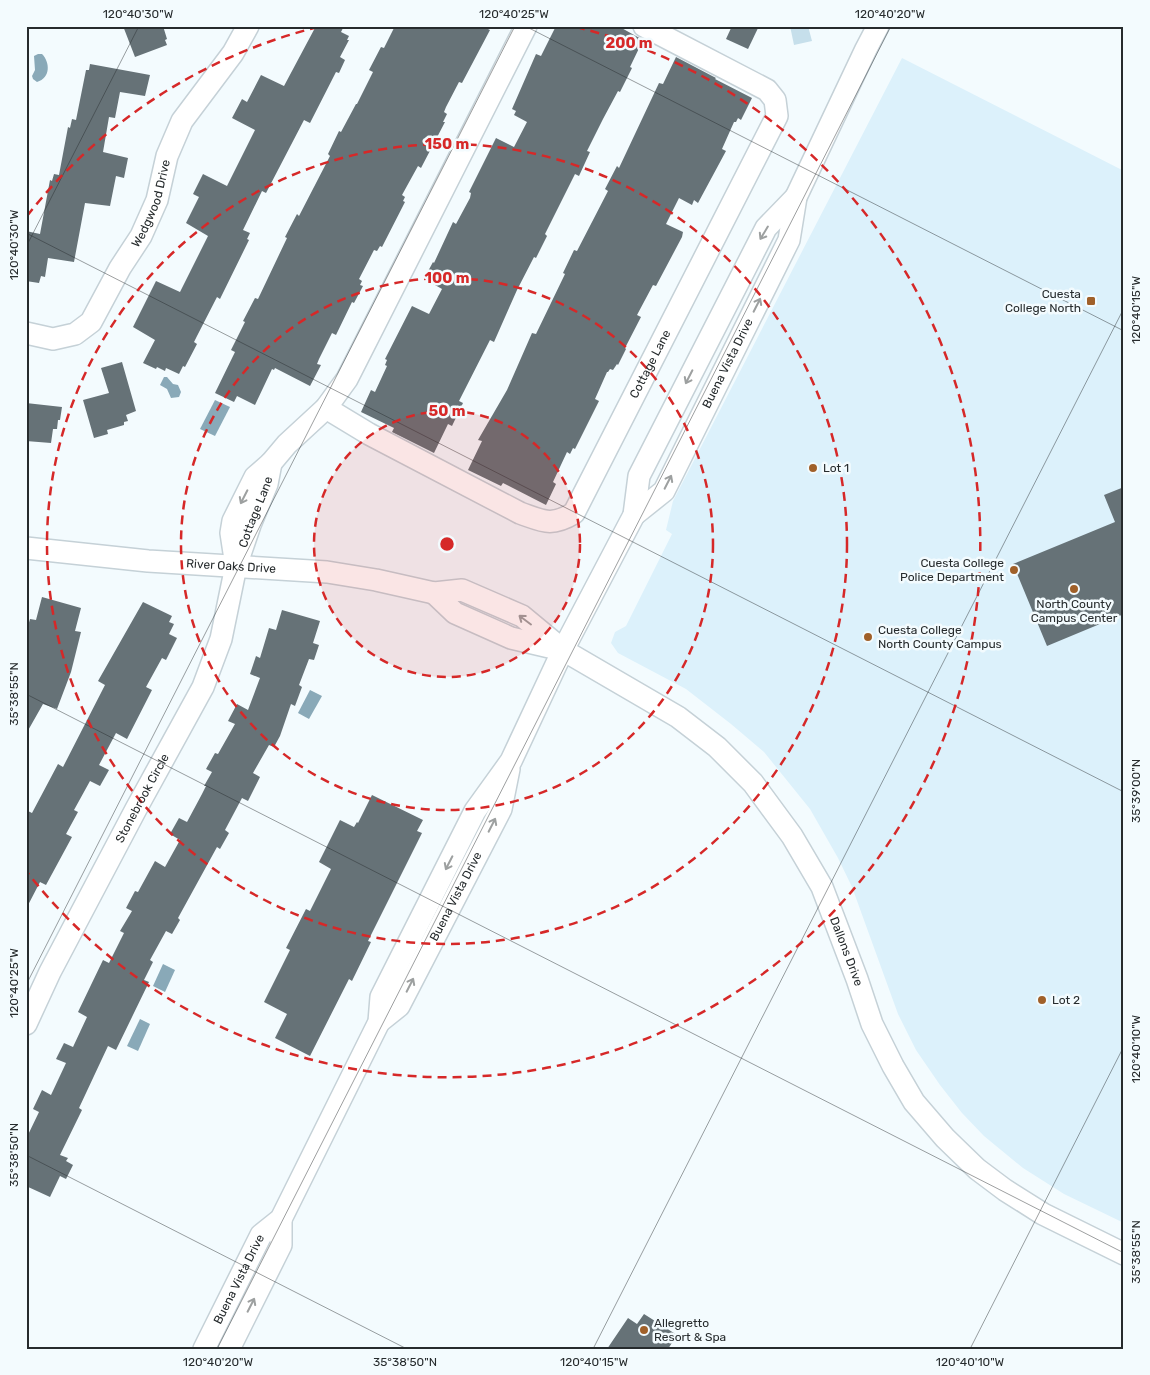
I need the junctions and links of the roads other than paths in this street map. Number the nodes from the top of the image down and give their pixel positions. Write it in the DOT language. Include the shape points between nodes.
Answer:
graph roads {
  1 [pos="248,26"];
  2 [pos="526,26"];
  3 [pos="644,26"];
  4 [pos="878,26"];
  5 [pos="796,197"];
  6 [pos="26,334"];
  7 [pos="326,408"];
  8 [pos="634,515"];
  9 [pos="26,548"];
  10 [pos="236,566"];
  11 [pos="563,650"];
  12 [pos="26,1024"];
  13 [pos="282,1219"];
  14 [pos="1124,1254"];
  15 [pos="204,1349"];
  16 [pos="228,1349"];
  1 -- 6 [label="street, Wedgwood Drive" via="233,53 182,121 167,156 157,200 142,236 120,268 91,322 75,334 53,338"];
  2 -- 7 [label="street, Cottage Lane" via="347,379"];
  3 -- 7 [label="street, Cottage Lane" via="768,90 777,116 574,513 561,521 545,522 520,513"];
  4 -- 5 [label="street, Buena Vista Drive"];
  5 -- 8 [label="street, Buena Vista Drive, one-way" via="766,228 643,467"];
  8 -- 5 [label="street, Buena Vista Drive, one-way" via="664,491 790,240"];
  7 -- 10 [label="street, Cottage Lane" via="271,462 267,484"];
  8 -- 11 [label="street, Buena Vista Drive"];
  9 -- 10 [label="street, River Oaks Drive" via="148,561"];
  10 -- 11 [label="street, River Oaks Drive" via="326,572 434,593 462,590 522,616"];
  10 -- 12 [label="street, Stonebrook Circle" via="221,639 203,687 136,809"];
  11 -- 13 [label="street, Buena Vista Drive" via="511,761 475,811 381,997 379,1022"];
  11 -- 14 [label="street, Dallons Drive" via="678,717 717,747 753,783 792,836 822,887 872,1024 893,1066 914,1102 945,1138 1005,1190 1043,1214"];
  13 -- 15 [label="street, Buena Vista Drive" via="261,1235"];
  16 -- 13 [label="street, Buena Vista Drive, one-way" via="281,1245"];
}
